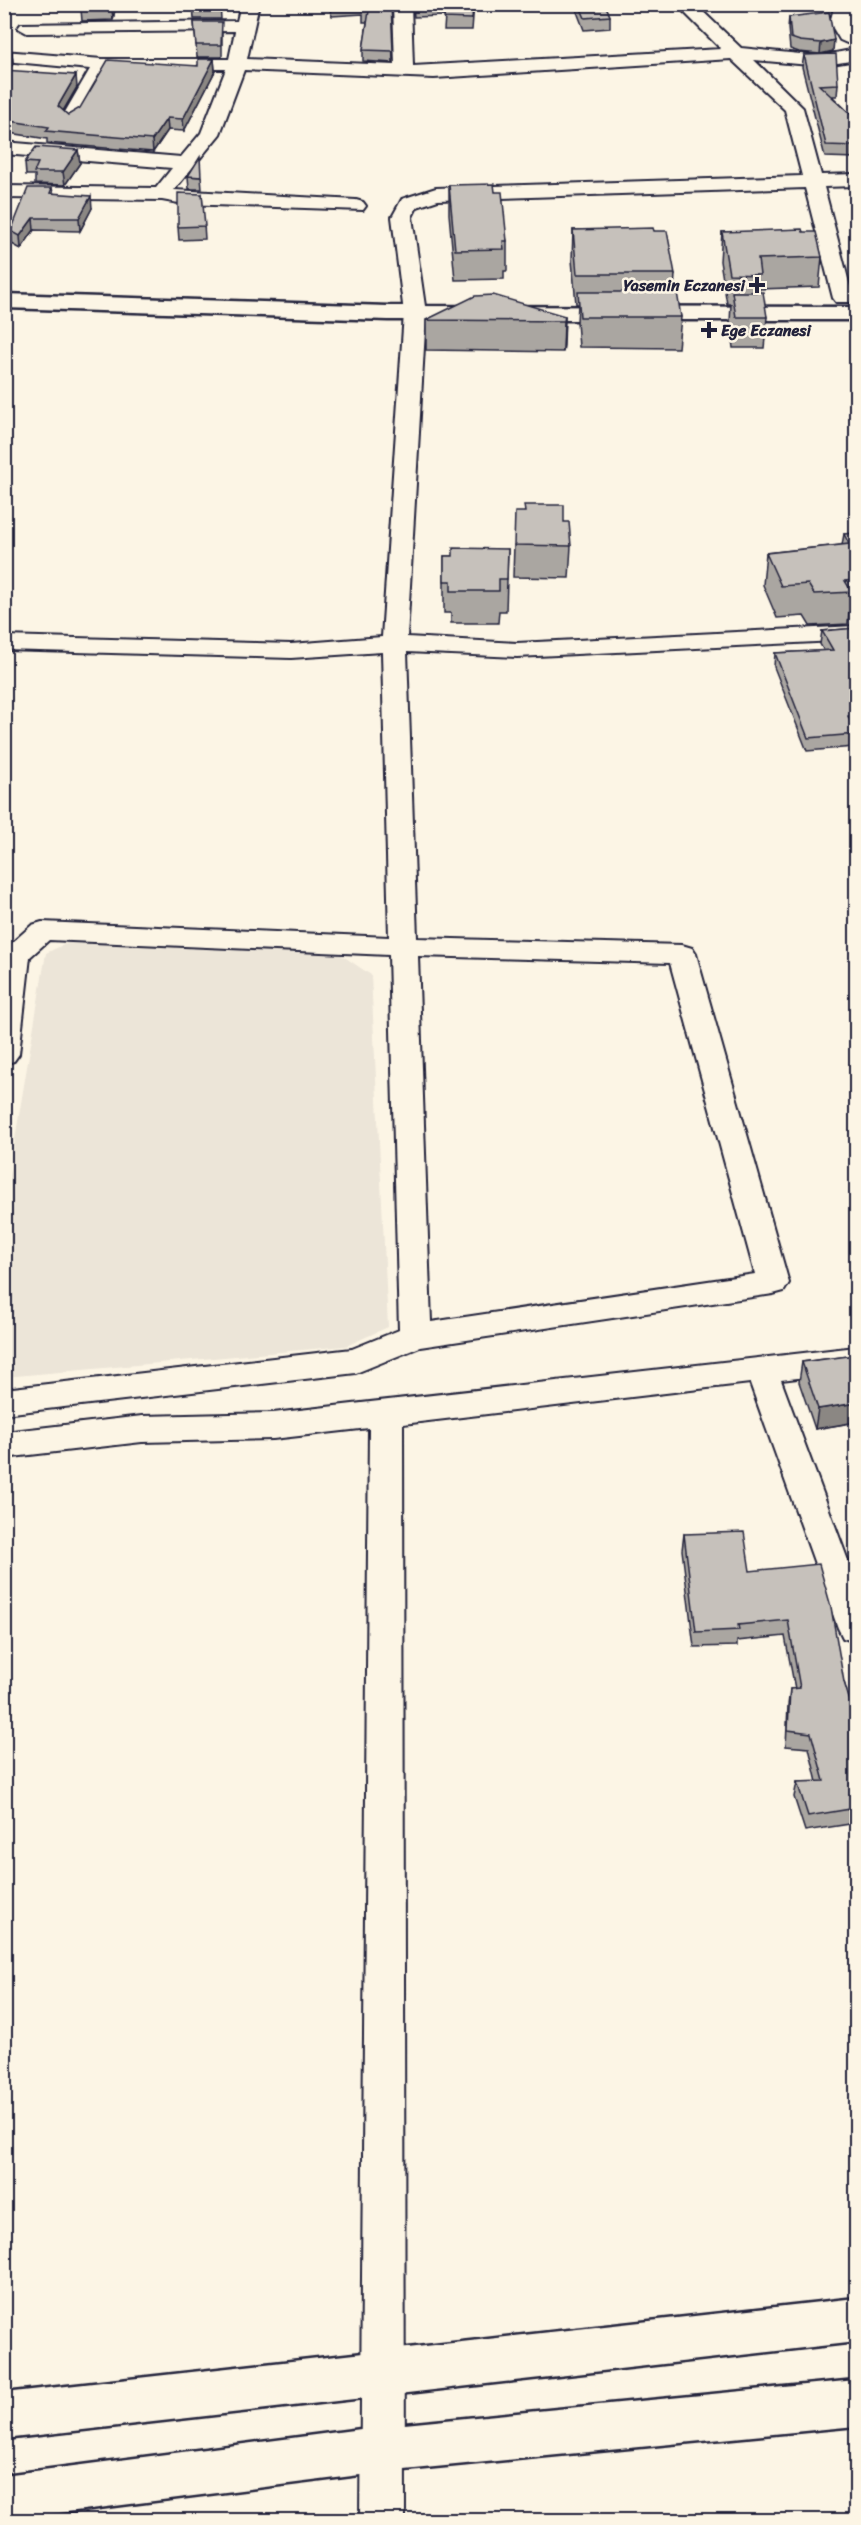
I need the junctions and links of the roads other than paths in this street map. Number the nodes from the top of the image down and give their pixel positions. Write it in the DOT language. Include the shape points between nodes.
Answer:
graph roads {
  1 [pos="28,4"];
  2 [pos="250,4"];
  3 [pos="402,4"];
  4 [pos="684,4"];
  5 [pos="844,4"];
  6 [pos="246,26"];
  7 [pos="27,28"];
  8 [pos="856,42"];
  9 [pos="736,53"];
  10 [pos="856,54"];
  11 [pos="13,57"];
  12 [pos="102,64"];
  13 [pos="237,64"];
  14 [pos="404,71"];
  15 [pos="70,119"];
  16 [pos="4,148"];
  17 [pos="188,163"];
  18 [pos="812,180"];
  19 [pos="856,180"];
  20 [pos="4,192"];
  21 [pos="161,194"];
  22 [pos="356,206"];
  23 [pos="4,286"];
  24 [pos="4,301"];
  25 [pos="852,303"];
  26 [pos="415,304"];
  27 [pos="856,633"];
  28 [pos="4,643"];
  29 [pos="394,644"];
  30 [pos="403,947"];
  31 [pos="4,1054"];
  32 [pos="416,1336"];
  33 [pos="856,1359"];
  34 [pos="761,1370"];
  35 [pos="4,1402"];
  36 [pos="386,1413"];
  37 [pos="4,1445"];
  38 [pos="856,1628"];
  39 [pos="856,2320"];
  40 [pos="384,2371"];
  41 [pos="856,2403"];
  42 [pos="4,2416"];
  43 [pos="384,2449"];
  44 [pos="4,2499"];
  45 [pos="382,2520"];
  1 -- 7 [label="street"];
  2 -- 6 [label="street"];
  3 -- 14 [label="street"];
  4 -- 9 [label="street"];
  5 -- 8 [label="street" via="839,23 846,36"];
  6 -- 7 [label="street"];
  6 -- 13 [label="street"];
  7 -- 11 [label="street"];
  9 -- 10 [label="street" via="820,61"];
  9 -- 14 [label="street" via="445,72"];
  9 -- 18 [label="street" via="794,108"];
  11 -- 12 [label="street"];
  12 -- 13 [label="street"];
  12 -- 15 [label="street"];
  13 -- 14 [label="street"];
  13 -- 17 [label="street" via="210,134"];
  16 -- 17 [label="street"];
  17 -- 21 [label="street"];
  18 -- 19 [label="street"];
  18 -- 25 [label="street"];
  18 -- 26 [label="street" via="436,194 409,203 402,217"];
  20 -- 21 [label="street"];
  21 -- 22 [label="street"];
  23 -- 26 [label="main road"];
  24 -- 26 [label="main road"];
  25 -- 26 [label="main road"];
  26 -- 29 [label="street"];
  27 -- 29 [label="street" via="518,650"];
  28 -- 29 [label="street" via="291,651"];
  29 -- 30 [label="street"];
  30 -- 31 [label="street" via="42,931 16,954"];
  30 -- 32 [label="street"];
  30 -- 32 [label="street" via="682,954 774,1283"];
  32 -- 35 [label="street" via="356,1361"];
  33 -- 34 [label="street"];
  34 -- 36 [label="street"];
  34 -- 38 [label="street"];
  36 -- 37 [label="street" via="273,1425 142,1430"];
  36 -- 40 [label="street"];
  39 -- 40 [label="main road"];
  40 -- 42 [label="main road"];
  40 -- 43 [label="street"];
  41 -- 43 [label="main road"];
  43 -- 44 [label="main road"];
  43 -- 45 [label="street"];
}
